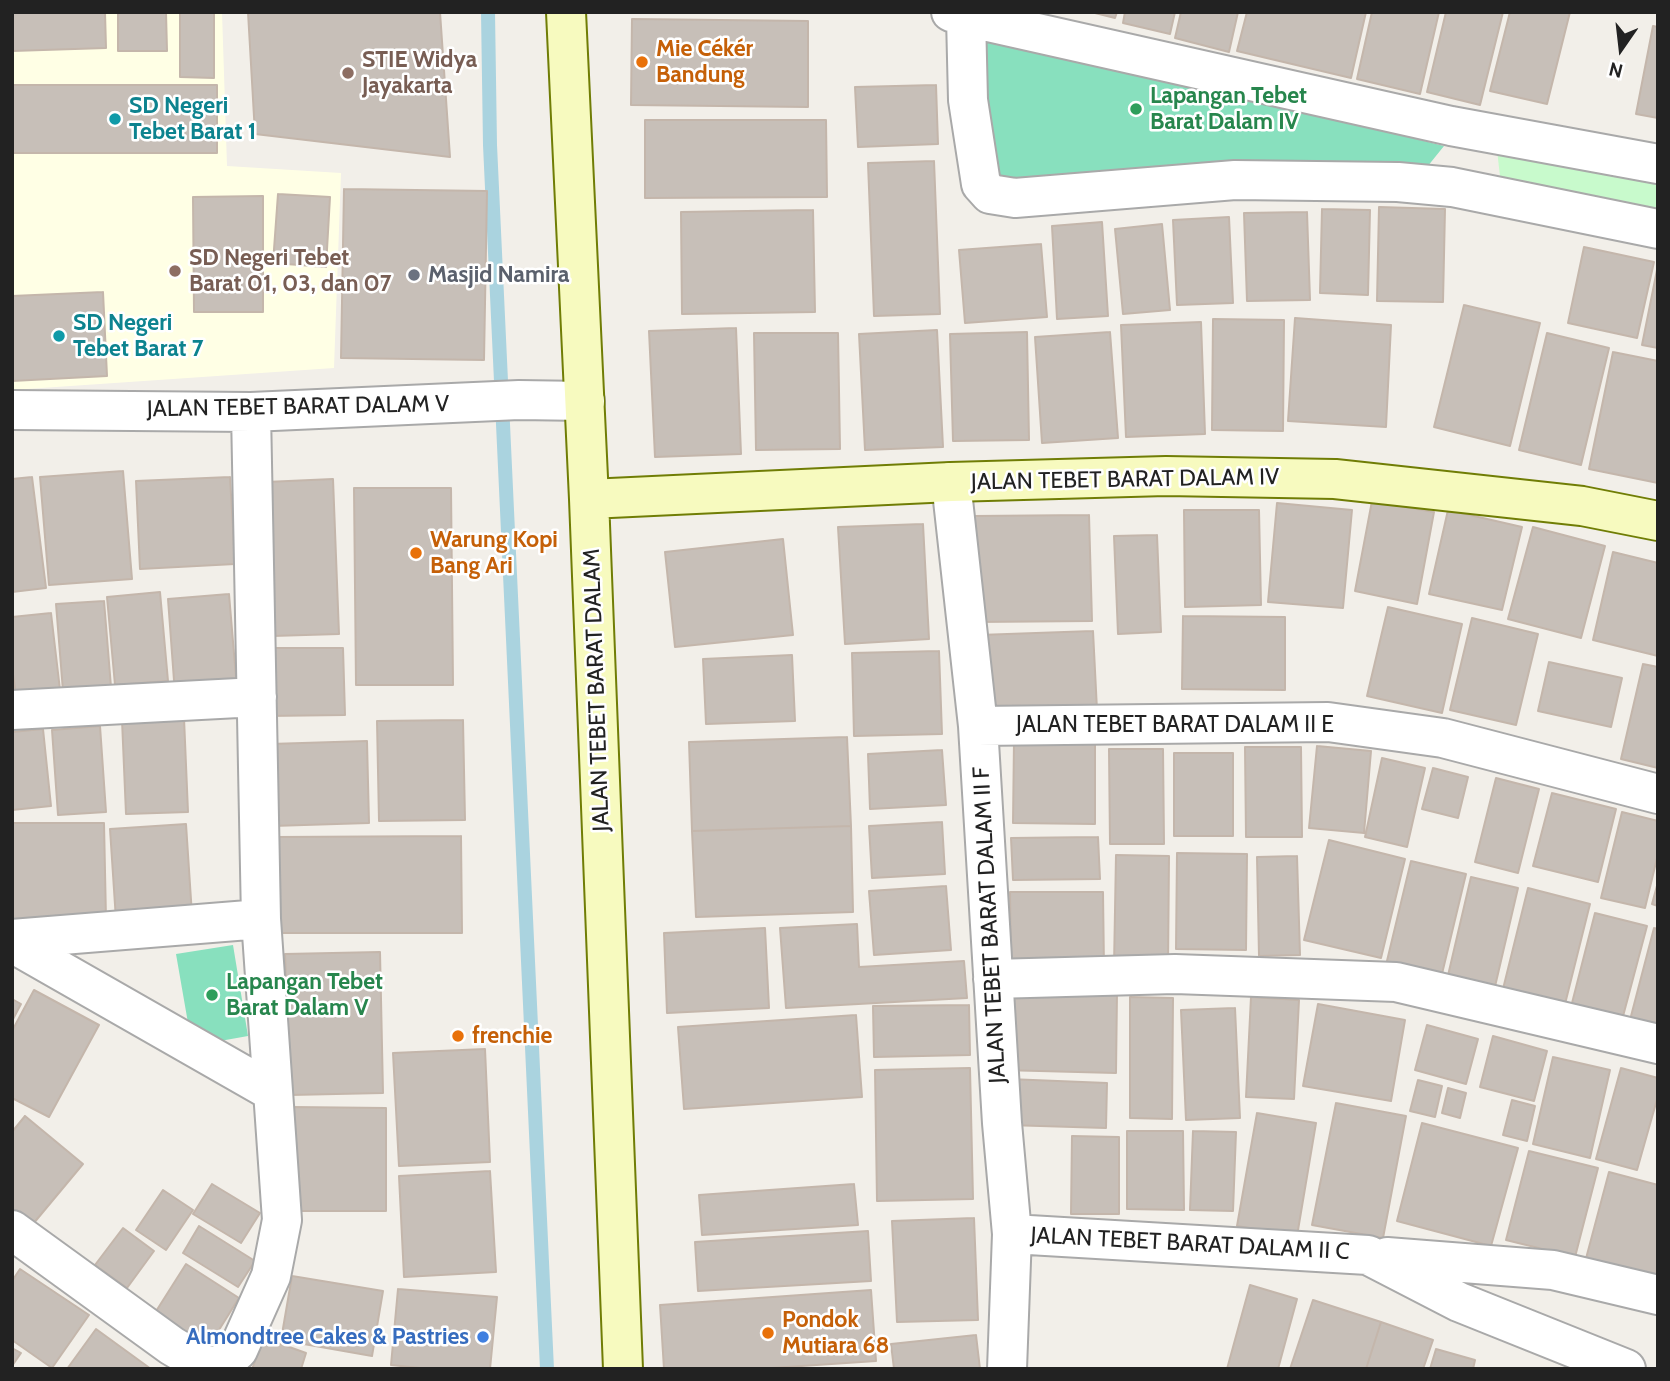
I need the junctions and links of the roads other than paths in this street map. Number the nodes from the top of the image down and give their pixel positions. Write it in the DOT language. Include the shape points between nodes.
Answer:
graph roads {
  1 [pos="566,12"];
  2 [pos="958,15"];
  3 [pos="1658,164"];
  4 [pos="1658,229"];
  5 [pos="584,401"];
  6 [pos="12,410"];
  7 [pos="251,412"];
  8 [pos="951,482"];
  9 [pos="589,499"];
  10 [pos="1658,521"];
  11 [pos="257,697"];
  12 [pos="12,710"];
  13 [pos="978,726"];
  14 [pos="1658,794"];
  15 [pos="261,919"];
  16 [pos="12,941"];
  17 [pos="993,979"];
  18 [pos="1658,1044"];
  19 [pos="273,1092"];
  20 [pos="12,1230"];
  21 [pos="1012,1234"];
  22 [pos="1367,1255"];
  23 [pos="1553,1270"];
  24 [pos="1658,1295"];
  25 [pos="1529,1331"];
  26 [pos="207,1367"];
  27 [pos="624,1369"];
  28 [pos="1007,1369"];
  29 [pos="1626,1369"];
  1 -- 5 [label="street, JALAN TEBET BARAT DALAM"];
  2 -- 3 [label="street" via="1451,126"];
  2 -- 4 [label="street" via="981,184 990,194 1015,198 1235,180 1398,182 1452,187"];
  5 -- 7 [label="street, JALAN TEBET BARAT DALAM V"];
  5 -- 9 [label="street, JALAN TEBET BARAT DALAM"];
  6 -- 7 [label="street, JALAN TEBET BARAT DALAM V"];
  7 -- 11 [label="street"];
  8 -- 9 [label="street, JALAN TEBET BARAT DALAM IV"];
  8 -- 10 [label="street, JALAN TEBET BARAT DALAM IV" via="1166,476 1335,479 1582,506"];
  8 -- 13 [label="street, JALAN TEBET BARAT DALAM II F"];
  9 -- 27 [label="street, JALAN TEBET BARAT DALAM"];
  11 -- 12 [label="street"];
  11 -- 15 [label="street"];
  13 -- 14 [label="street, JALAN TEBET BARAT DALAM II E" via="1328,722 1443,738"];
  13 -- 17 [label="street, JALAN TEBET BARAT DALAM II F"];
  15 -- 16 [label="street"];
  15 -- 19 [label="street"];
  16 -- 19 [label="street"];
  17 -- 18 [label="street" via="1175,974 1396,982"];
  17 -- 21 [label="street, JALAN TEBET BARAT DALAM II F"];
  19 -- 26 [label="street" via="282,1220 271,1276 238,1350 221,1365"];
  20 -- 26 [label="street"];
  21 -- 22 [label="street, JALAN TEBET BARAT DALAM II C"];
  21 -- 28 [label="street, JALAN TEBET BARAT DALAM II F"];
  22 -- 23 [label="street, JALAN TEBET BARAT DALAM II C"];
  22 -- 25 [label="street, JALAN TEBET BARAT DALAM II C"];
  23 -- 24 [label="street, JALAN TEBET BARAT DALAM II C"];
  23 -- 25 [label="street"];
  25 -- 29 [label="street, JALAN TEBET BARAT DALAM II C"];
}
